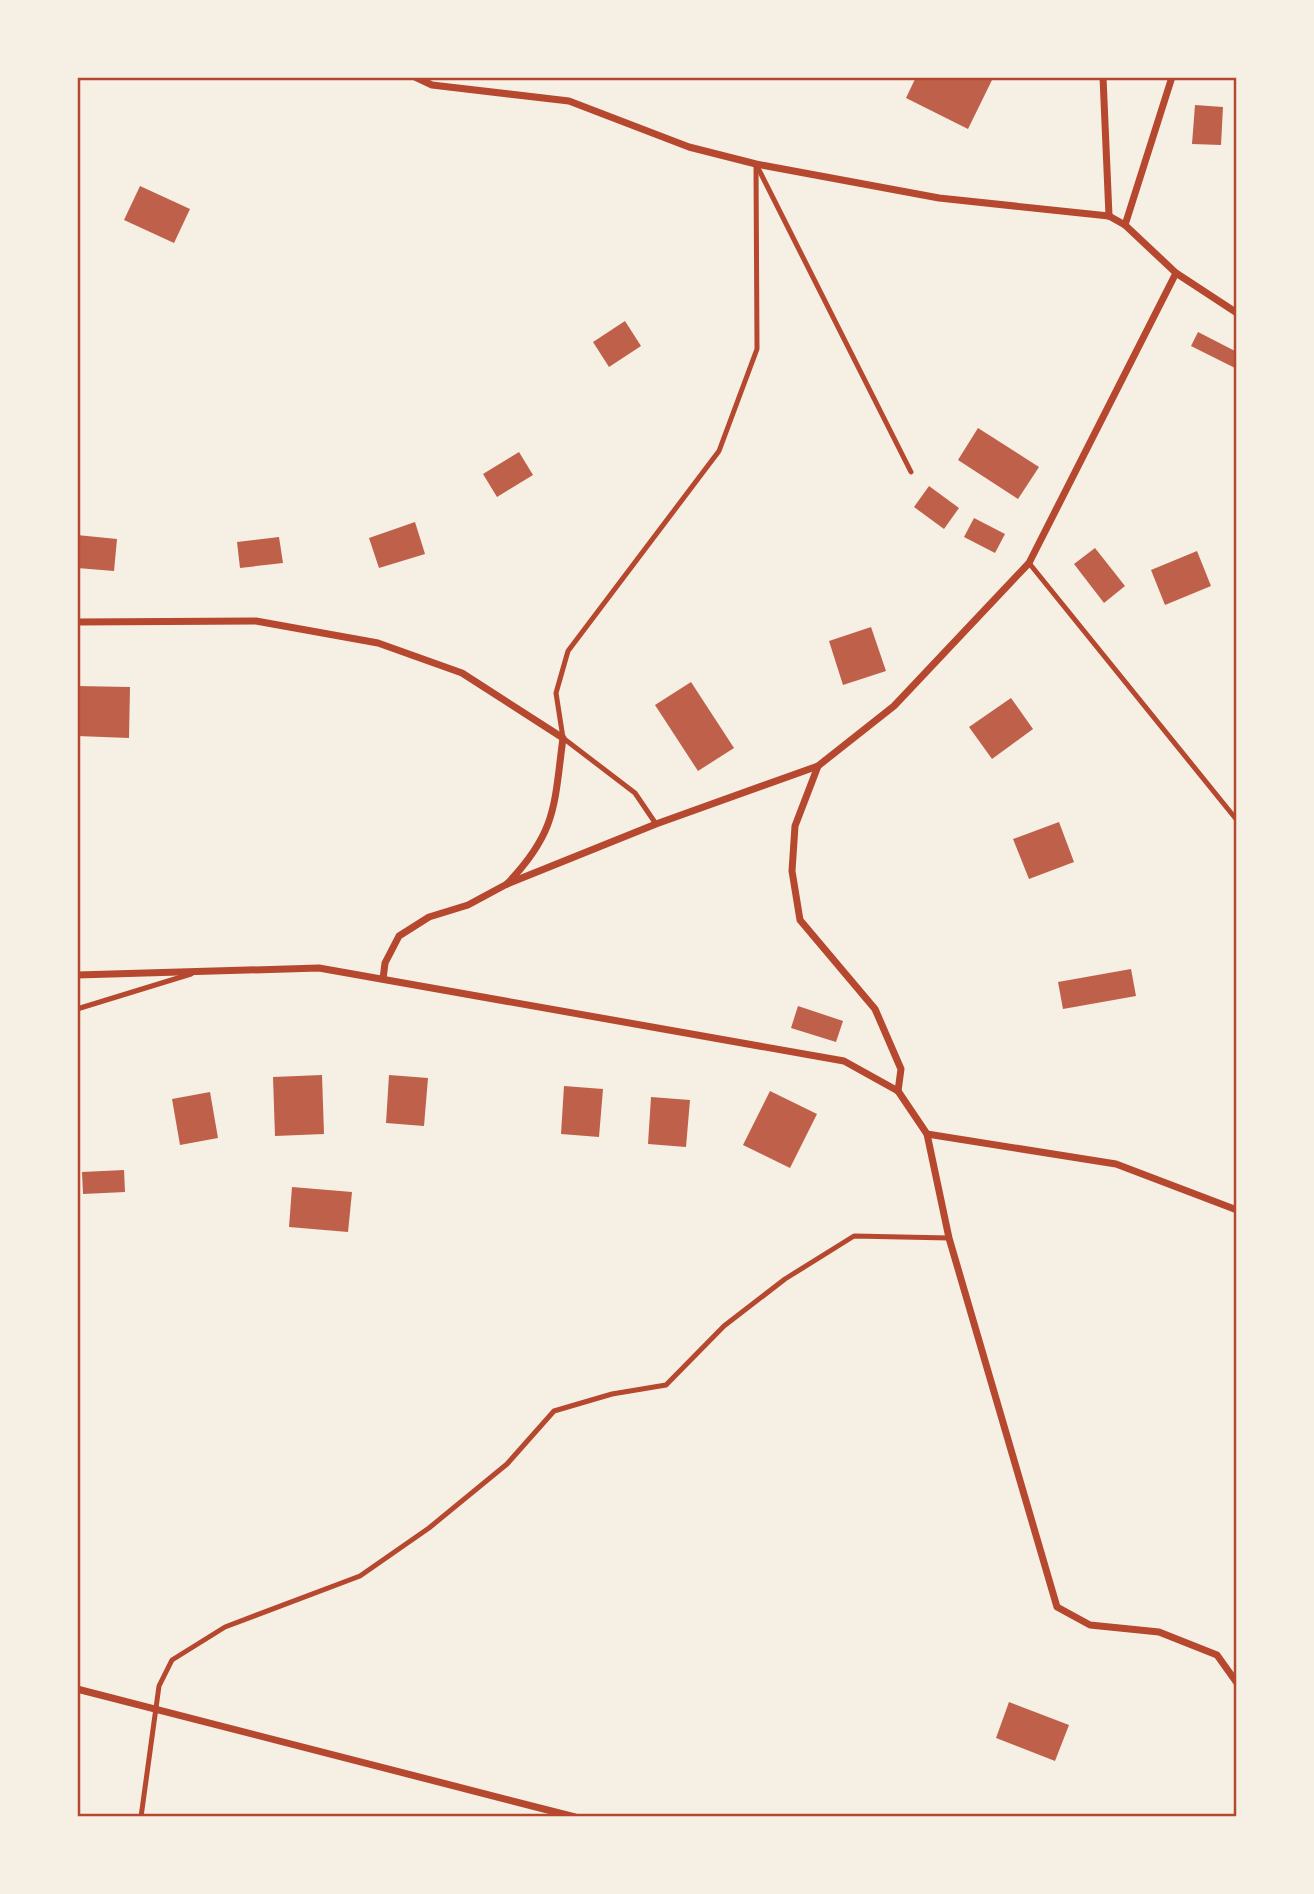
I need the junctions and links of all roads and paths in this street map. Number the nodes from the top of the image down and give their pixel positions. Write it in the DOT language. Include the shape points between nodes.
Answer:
graph roads {
  1 [pos="415,77"];
  2 [pos="1103,77"];
  3 [pos="1172,77"];
  4 [pos="756,164"];
  5 [pos="1109,216"];
  6 [pos="1125,225"];
  7 [pos="1176,273"];
  8 [pos="1237,313"];
  9 [pos="911,472"];
  10 [pos="1029,563"];
  11 [pos="77,622"];
  12 [pos="563,738"];
  13 [pos="818,766"];
  14 [pos="1236,819"];
  15 [pos="656,824"];
  16 [pos="507,884"];
  17 [pos="198,972"];
  18 [pos="77,975"];
  19 [pos="383,979"];
  20 [pos="77,1009"];
  21 [pos="898,1091"];
  22 [pos="928,1134"];
  23 [pos="1237,1210"];
  24 [pos="949,1238"];
  25 [pos="1237,1683"];
  26 [pos="77,1689"];
  27 [pos="156,1708"];
  28 [pos="141,1817"];
  29 [pos="575,1817"];
  1 -- 4 [label="street" via="432,85 569,101 689,147"];
  2 -- 5 [label="street"];
  3 -- 6 [label="street"];
  4 -- 5 [label="street" via="939,198"];
  4 -- 9 [label="lane"];
  4 -- 12 [label="lane" via="757,349 719,451 568,651 556,693"];
  5 -- 6 [label="street"];
  6 -- 7 [label="street"];
  7 -- 8 [label="street"];
  7 -- 10 [label="street"];
  10 -- 13 [label="street" via="894,706"];
  10 -- 14 [label="lane"];
  11 -- 12 [label="street" via="256,621 378,643 462,673"];
  12 -- 15 [label="lane" via="635,793"];
  12 -- 16 [label="street" via="553,817 532,858"];
  13 -- 15 [label="street"];
  13 -- 21 [label="street" via="795,827 792,871 800,920 875,1009 901,1069"];
  15 -- 16 [label="street"];
  16 -- 19 [label="street" via="468,905 429,917 399,936 385,963"];
  17 -- 18 [label="street"];
  17 -- 19 [label="street" via="319,968"];
  17 -- 20 [label="lane"];
  19 -- 21 [label="street" via="844,1061"];
  21 -- 22 [label="street"];
  22 -- 23 [label="street" via="1116,1164"];
  22 -- 24 [label="street"];
  24 -- 25 [label="street" via="1057,1607 1090,1625 1159,1632 1217,1655"];
  24 -- 27 [label="lane" via="854,1236 785,1279 724,1326 666,1385 554,1411 507,1464 429,1528 360,1576 225,1627 172,1660 159,1686"];
  26 -- 27 [label="street"];
  27 -- 28 [label="lane"];
  27 -- 29 [label="street"];
}
